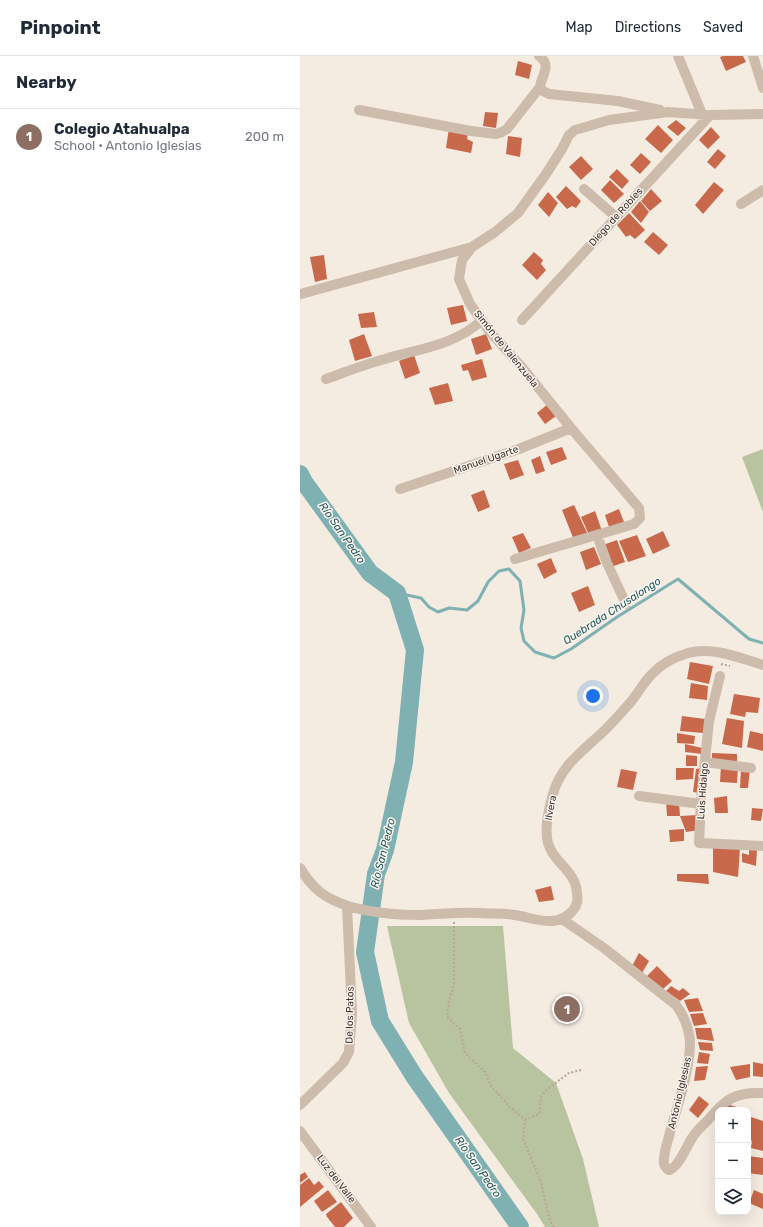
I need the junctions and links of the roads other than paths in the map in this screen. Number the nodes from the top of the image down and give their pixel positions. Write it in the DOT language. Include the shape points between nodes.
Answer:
graph roads {
  1 [pos="540,56"];
  2 [pos="678,56"];
  3 [pos="753,56"];
  4 [pos="540,87"];
  5 [pos="763,88"];
  6 [pos="359,110"];
  7 [pos="668,112"];
  8 [pos="706,114"];
  9 [pos="763,114"];
  10 [pos="584,189"];
  11 [pos="763,190"];
  12 [pos="741,204"];
  13 [pos="616,217"];
  14 [pos="472,247"];
  15 [pos="301,294"];
  16 [pos="482,320"];
  17 [pos="522,320"];
  18 [pos="326,379"];
  19 [pos="571,428"];
  20 [pos="400,489"];
  21 [pos="597,536"];
  22 [pos="515,559"];
  23 [pos="626,604"];
  24 [pos="763,665"];
  25 [pos="720,676"];
  26 [pos="705,762"];
  27 [pos="751,768"];
  28 [pos="639,796"];
  29 [pos="701,804"];
  30 [pos="763,846"];
  31 [pos="300,868"];
  32 [pos="347,906"];
  33 [pos="562,919"];
  34 [pos="763,1093"];
  35 [pos="300,1105"];
  36 [pos="300,1131"];
  37 [pos="371,1227"];
  1 -- 4 [label="street" via="547,66"];
  2 -- 8 [label="street"];
  3 -- 5 [label="street"];
  4 -- 6 [label="street" via="506,128 496,134"];
  4 -- 7 [label="street" via="549,94 618,101"];
  7 -- 8 [label="street, Simón de Valenzuela"];
  7 -- 14 [label="street, Simón de Valenzuela" via="609,120 575,130 569,135 546,174 518,213"];
  8 -- 9 [label="street, Simón de Valenzuela"];
  8 -- 13 [label="street, Diego de Robles"];
  10 -- 13 [label="street"];
  11 -- 12 [label="street"];
  13 -- 17 [label="street, Diego de Robles"];
  14 -- 15 [label="street"];
  14 -- 16 [label="street, Simón de Valenzuela" via="462,260 459,278 470,304"];
  16 -- 18 [label="street" via="472,329 440,343"];
  16 -- 19 [label="street, Simón de Valenzuela"];
  19 -- 20 [label="street, Manuel Ugarte"];
  19 -- 21 [label="street, Simón de Valenzuela" via="639,508 640,518 634,524"];
  21 -- 22 [label="street, Simón de Valenzuela"];
  21 -- 23 [label="street"];
  24 -- 33 [label="street, Ilvera" via="704,650 670,660 652,673 630,703 606,729 567,765 553,792 547,822 548,842 555,857 576,883 577,904 573,911"];
  25 -- 26 [label="street, Luis Hidalgo" via="709,721"];
  26 -- 27 [label="street"];
  26 -- 29 [label="street, Luis Hidalgo"];
  28 -- 29 [label="street"];
  29 -- 30 [label="street, Luis Hidalgo" via="699,843"];
  31 -- 32 [label="street" via="319,893"];
  32 -- 33 [label="street" via="400,915 474,912 515,915 535,920"];
  32 -- 35 [label="street, De los Patos" via="352,1013 349,1052 343,1063"];
  33 -- 34 [label="street, Antonio Iglesias" via="604,948 676,1005 682,1013 690,1043 688,1062 666,1147 666,1168 669,1170 675,1167 693,1136 720,1106 731,1098 747,1092"];
  36 -- 37 [label="street, Luz del Valle"];
}
